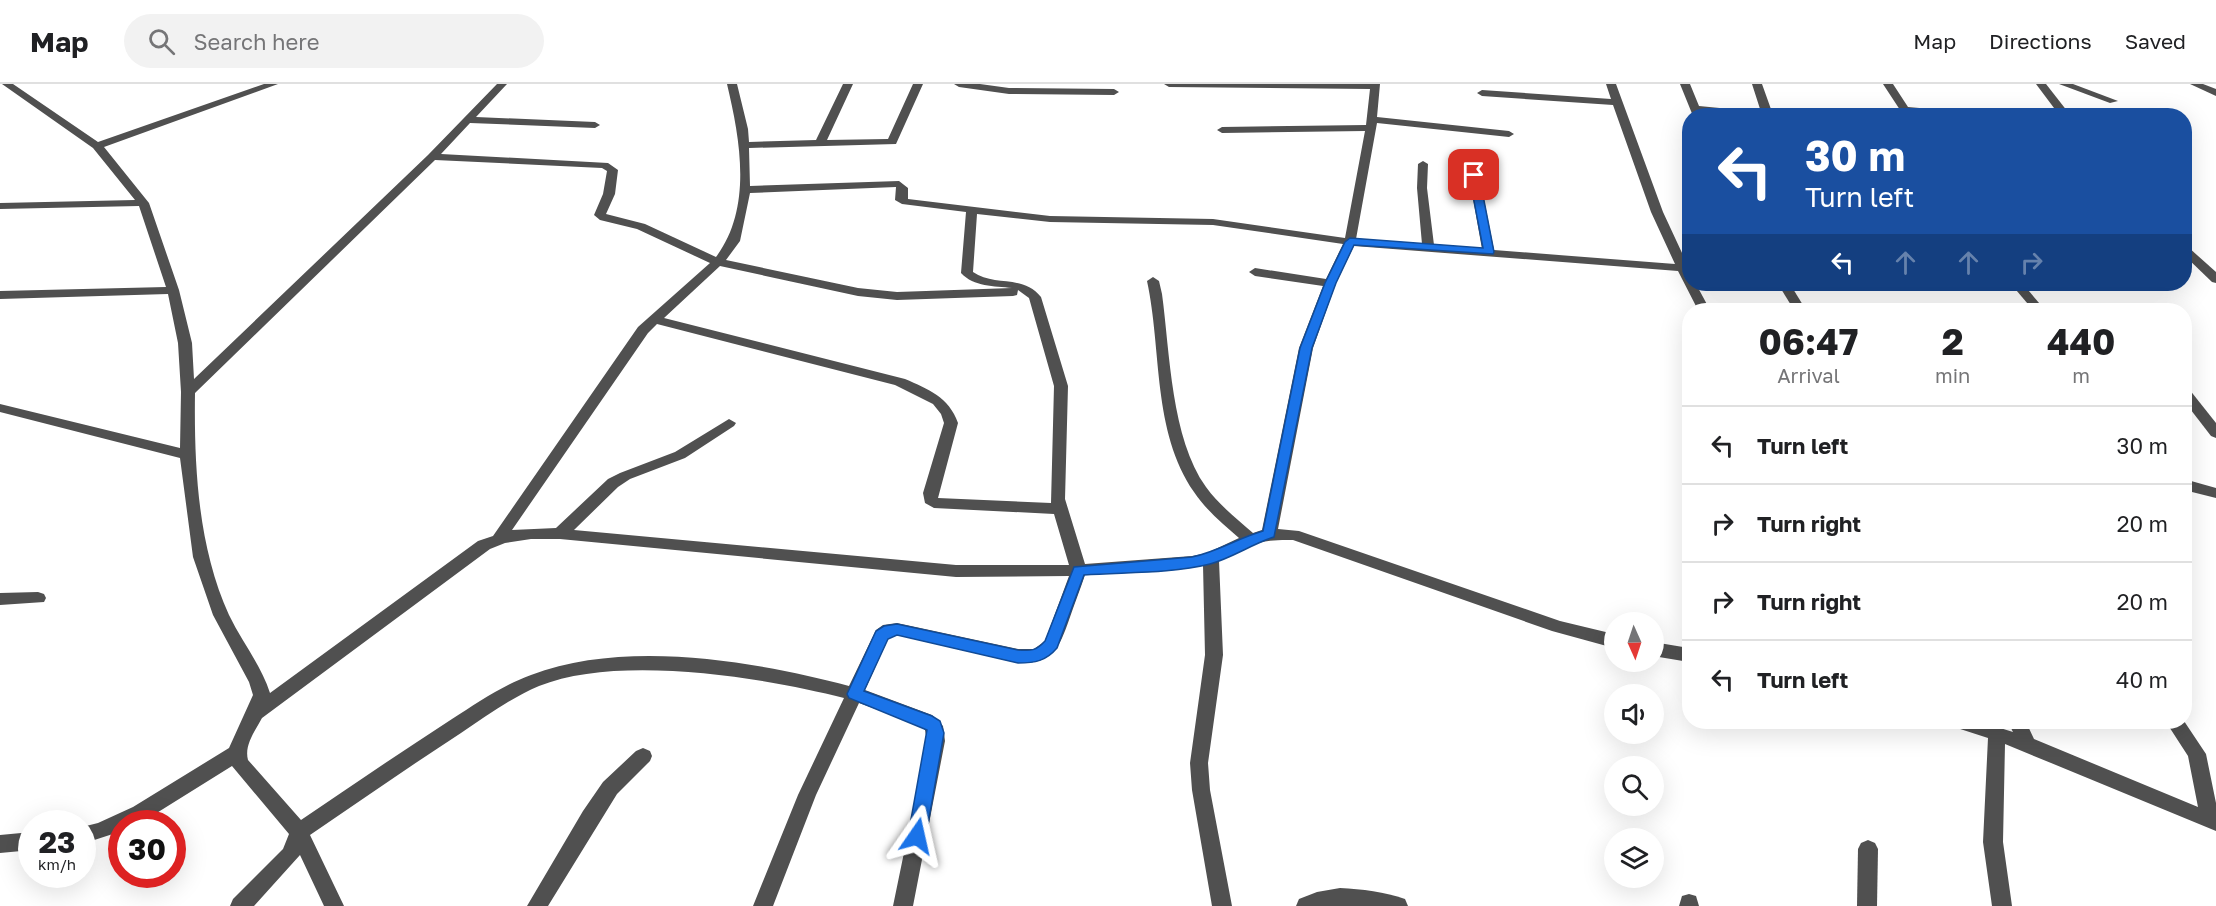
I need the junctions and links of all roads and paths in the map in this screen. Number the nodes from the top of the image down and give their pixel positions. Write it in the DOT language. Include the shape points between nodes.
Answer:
graph roads {
  1 [pos="7,84"];
  2 [pos="273,84"];
  3 [pos="502,84"];
  4 [pos="732,84"];
  5 [pos="848,84"];
  6 [pos="918,84"];
  7 [pos="959,84"];
  8 [pos="1169,84"];
  9 [pos="1611,84"];
  10 [pos="1685,84"];
  11 [pos="1757,84"];
  12 [pos="1888,84"];
  13 [pos="2041,84"];
  14 [pos="2064,84"];
  15 [pos="2195,84"];
  16 [pos="1375,85"];
  17 [pos="1114,92"];
  18 [pos="1482,93"];
  19 [pos="2216,93"];
  20 [pos="2113,101"];
  21 [pos="1618,102"];
  22 [pos="1695,108"];
  23 [pos="1768,108"];
  24 [pos="1904,108"];
  25 [pos="2060,108"];
  26 [pos="468,120"];
  27 [pos="1371,123"];
  28 [pos="595,125"];
  29 [pos="1222,130"];
  30 [pos="1509,134"];
  31 [pos="820,144"];
  32 [pos="745,145"];
  33 [pos="97,146"];
  34 [pos="432,157"];
  35 [pos="1471,159"];
  36 [pos="1423,164"];
  37 [pos="745,190"];
  38 [pos="143,202"];
  39 [pos="0,206"];
  40 [pos="972,211"];
  41 [pos="1350,242"];
  42 [pos="1428,247"];
  43 [pos="1489,252"];
  44 [pos="2192,256"];
  45 [pos="718,262"];
  46 [pos="1682,268"];
  47 [pos="1255,272"];
  48 [pos="2216,279"];
  49 [pos="1153,281"];
  50 [pos="1330,283"];
  51 [pos="173,290"];
  52 [pos="2023,291"];
  53 [pos="1031,292"];
  54 [pos="0,295"];
  55 [pos="2033,303"];
  56 [pos="654,319"];
  57 [pos="188,392"];
  58 [pos="2192,402"];
  59 [pos="0,408"];
  60 [pos="729,423"];
  61 [pos="2216,433"];
  62 [pos="187,455"];
  63 [pos="2192,487"];
  64 [pos="2216,493"];
  65 [pos="1058,509"];
  66 [pos="560,534"];
  67 [pos="1269,534"];
  68 [pos="499,538"];
  69 [pos="1250,539"];
  70 [pos="1211,558"];
  71 [pos="1079,570"];
  72 [pos="38,598"];
  73 [pos="0,599"];
  74 [pos="1604,638"];
  75 [pos="1664,651"];
  76 [pos="1682,654"];
  77 [pos="855,694"];
  78 [pos="256,713"];
  79 [pos="1984,729"];
  80 [pos="2020,729"];
  81 [pos="2180,729"];
  82 [pos="1997,733"];
  83 [pos="2028,744"];
  84 [pos="237,753"];
  85 [pos="643,756"];
  86 [pos="2213,822"];
  87 [pos="96,832"];
  88 [pos="300,832"];
  89 [pos="18,842"];
  90 [pos="0,844"];
  91 [pos="1868,849"];
  92 [pos="240,906"];
  93 [pos="334,906"];
  94 [pos="537,906"];
  95 [pos="764,906"];
  96 [pos="903,906"];
  97 [pos="1222,906"];
  98 [pos="1306,906"];
  99 [pos="1398,906"];
  100 [pos="1867,906"];
  101 [pos="2002,906"];
  1 -- 33 [label="street"];
  2 -- 33 [label="street"];
  3 -- 26 [label="street"];
  4 -- 32 [label="street"];
  5 -- 31 [label="street"];
  6 -- 31 [label="street" via="892,142"];
  7 -- 17 [label="street" via="1009,91"];
  8 -- 16 [label="street"];
  9 -- 21 [label="street"];
  10 -- 22 [label="street"];
  11 -- 23 [label="street"];
  12 -- 24 [label="street"];
  13 -- 25 [label="street"];
  14 -- 20 [label="street"];
  15 -- 19 [label="street"];
  16 -- 27 [label="street"];
  18 -- 21 [label="street"];
  21 -- 46 [label="street" via="1657,212"];
  26 -- 28 [label="street"];
  26 -- 34 [label="street"];
  27 -- 29 [label="street"];
  27 -- 30 [label="street"];
  27 -- 41 [label="street"];
  31 -- 32 [label="street"];
  32 -- 37 [label="street"];
  33 -- 38 [label="street"];
  34 -- 45 [label="street" via="604,165 613,170 600,215 640,226"];
  34 -- 57 [label="street"];
  35 -- 43 [label="street"];
  36 -- 42 [label="street"];
  37 -- 40 [label="street" via="899,184 903,201"];
  37 -- 45 [label="street" via="734,241"];
  38 -- 39 [label="street"];
  38 -- 51 [label="street"];
  40 -- 41 [label="street" via="1050,219 1213,222"];
  40 -- 53 [label="street" via="967,273 976,279"];
  41 -- 42 [label="street"];
  41 -- 50 [label="street"];
  42 -- 43 [label="street"];
  43 -- 46 [label="street"];
  44 -- 48 [label="street"];
  45 -- 53 [label="street" via="881,295"];
  45 -- 56 [label="street"];
  47 -- 50 [label="street"];
  49 -- 69 [label="street" via="1177,436 1188,470 1208,500"];
  50 -- 67 [label="street" via="1306,348"];
  51 -- 54 [label="street"];
  51 -- 57 [label="street" via="185,344"];
  52 -- 55 [label="street"];
  53 -- 65 [label="street" via="1061,386"];
  56 -- 65 [label="street" via="900,382 925,392 942,403 951,423 930,493 934,503"];
  56 -- 68 [label="street" via="580,418"];
  57 -- 62 [label="street"];
  58 -- 61 [label="street"];
  59 -- 62 [label="street"];
  60 -- 66 [label="street" via="680,455 613,483"];
  62 -- 78 [label="street" via="201,557 221,615 258,682 262,695"];
  63 -- 64 [label="street"];
  65 -- 71 [label="street"];
  66 -- 68 [label="street" via="527,533"];
  66 -- 71 [label="street" via="956,570"];
  67 -- 69 [label="street"];
  67 -- 74 [label="street" via="1294,535 1558,627"];
  68 -- 78 [label="street" via="484,545"];
  69 -- 70 [label="street"];
  70 -- 71 [label="street"];
  70 -- 97 [label="street" via="1214,655 1199,764"];
  71 -- 77 [label="street" via="1052,644 1044,652 1018,657 889,630 882,635"];
  72 -- 73 [label="street"];
  75 -- 76 [label="street"];
  77 -- 88 [label="street" via="781,676 688,666 638,664 563,673 515,689"];
  77 -- 95 [label="street" via="807,795"];
  77 -- 96 [label="street" via="926,720 936,733"];
  78 -- 84 [label="street"];
  79 -- 82 [label="street"];
  80 -- 83 [label="street"];
  81 -- 86 [label="street" via="2198,754"];
  82 -- 83 [label="street"];
  82 -- 101 [label="street" via="1991,839"];
  83 -- 86 [label="street"];
  84 -- 87 [label="street" via="129,819"];
  84 -- 88 [label="street" via="240,764"];
  85 -- 94 [label="street" via="610,788"];
  88 -- 92 [label="street" via="291,854"];
  88 -- 93 [label="street"];
  89 -- 90 [label="street"];
  91 -- 100 [label="street"];
  98 -- 99 [label="street" via="1342,897"];
}
